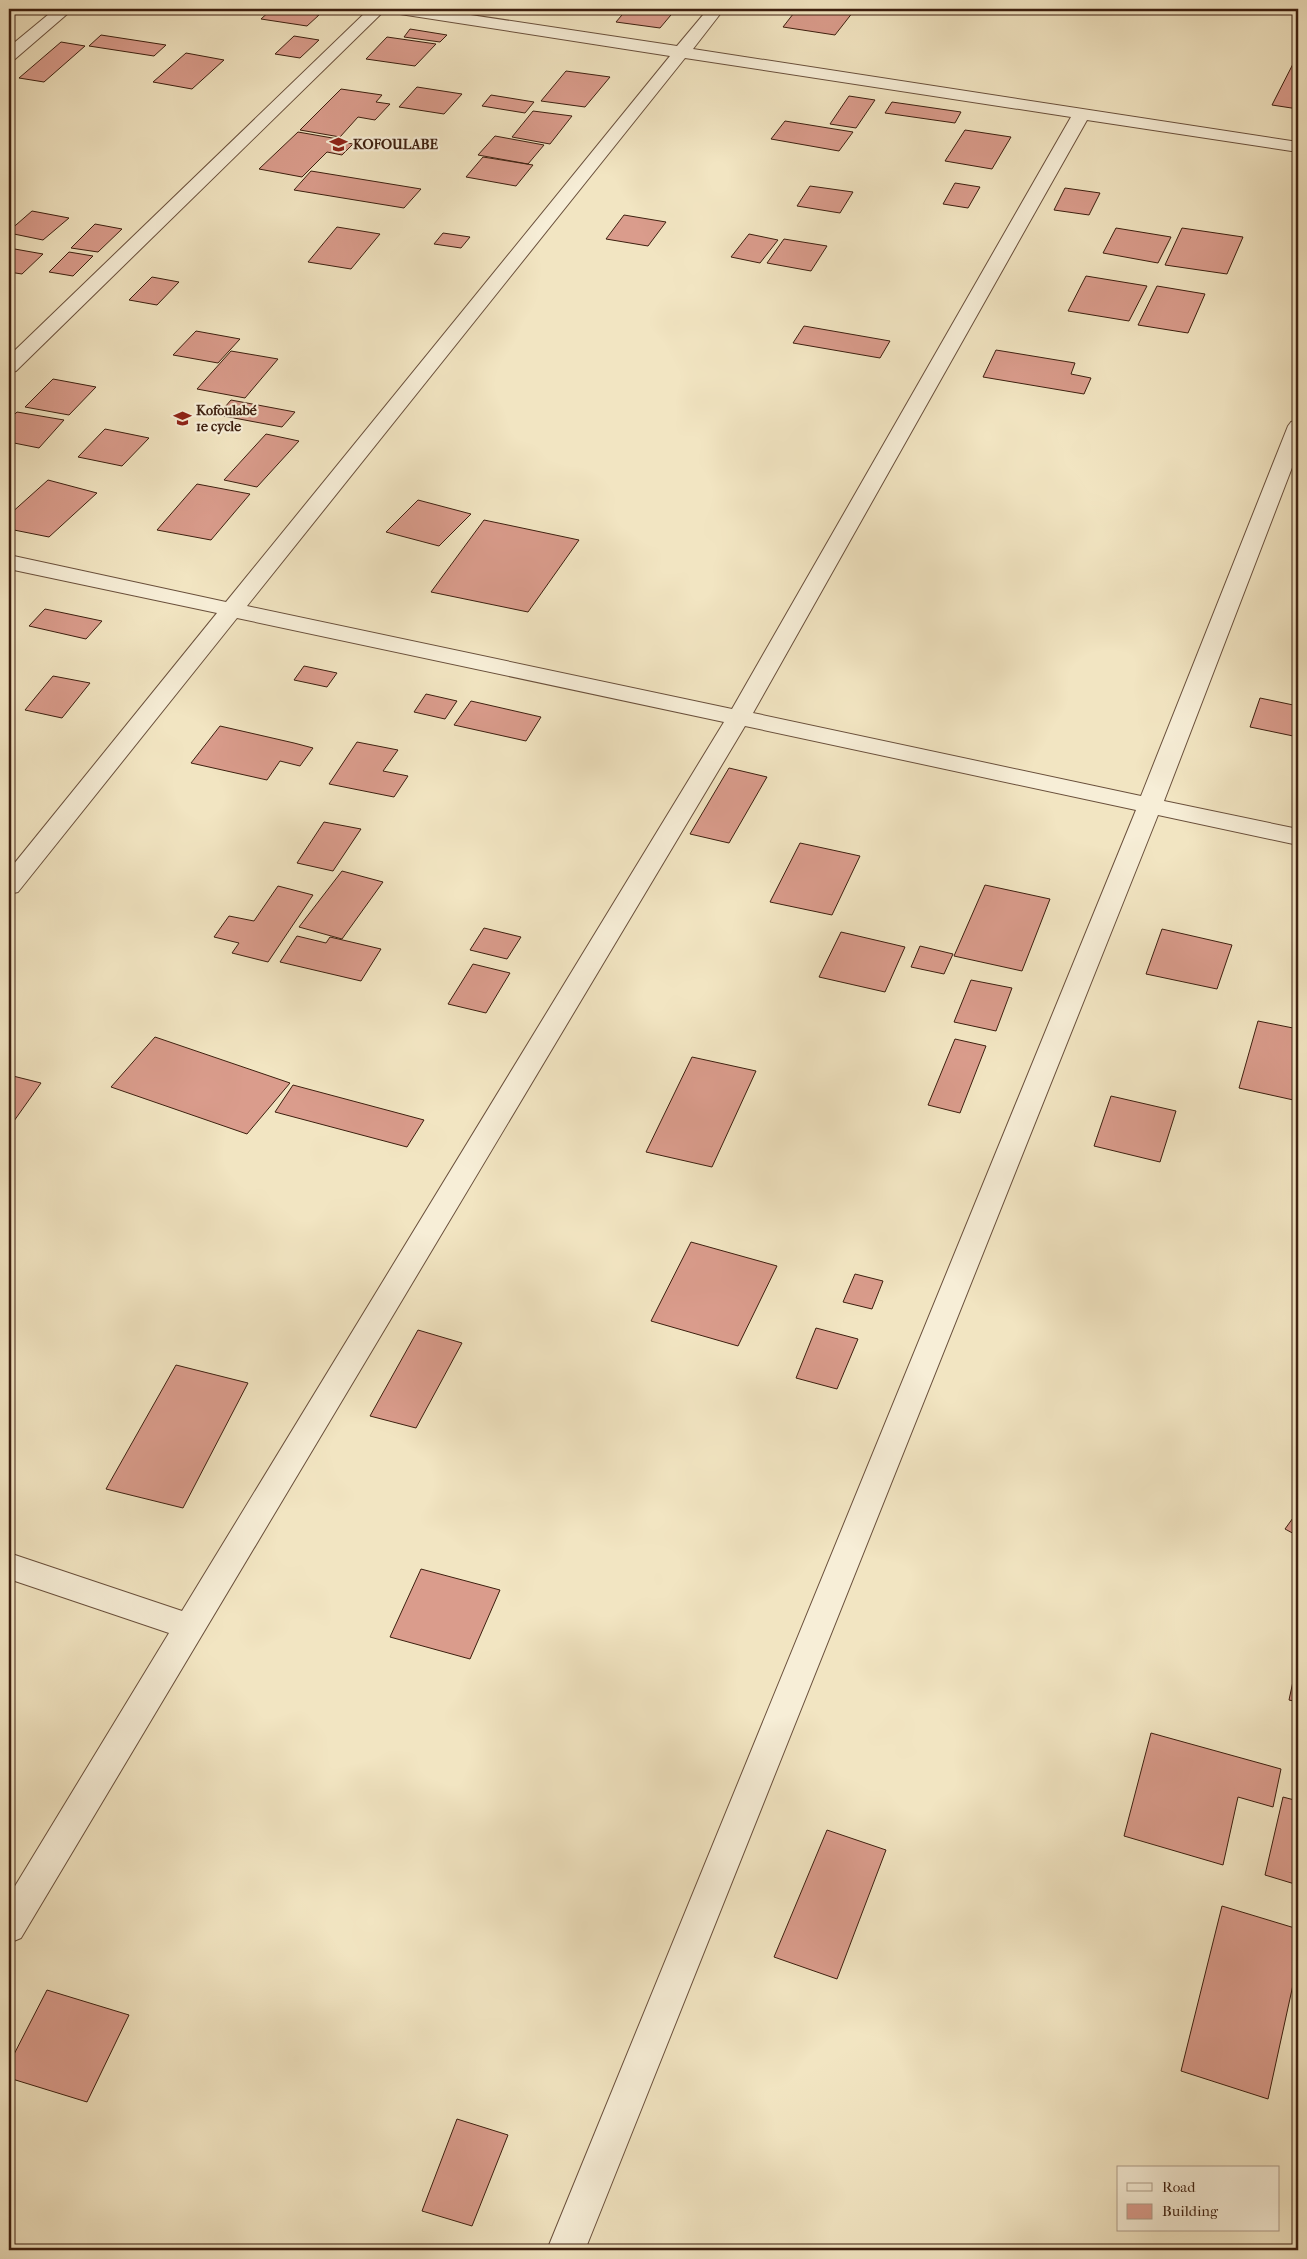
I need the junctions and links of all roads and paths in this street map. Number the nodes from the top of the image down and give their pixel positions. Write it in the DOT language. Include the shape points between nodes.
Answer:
graph roads {
  1 [pos="65,9"];
  2 [pos="378,9"];
  3 [pos="400,9"];
  4 [pos="716,9"];
  5 [pos="682,52"];
  6 [pos="9,55"];
  7 [pos="1082,114"];
  8 [pos="1298,147"];
  9 [pos="9,367"];
  10 [pos="1298,426"];
  11 [pos="9,562"];
  12 [pos="232,609"];
  13 [pos="739,717"];
  14 [pos="1150,805"];
  15 [pos="1298,837"];
  16 [pos="9,886"];
  17 [pos="9,1566"];
  18 [pos="190,1627"];
  19 [pos="9,1927"];
  20 [pos="566,2250"];
  1 -- 6 [label="street"];
  2 -- 9 [label="street"];
  3 -- 5 [label="street"];
  4 -- 5 [label="street"];
  5 -- 7 [label="street"];
  5 -- 12 [label="street"];
  7 -- 8 [label="street"];
  7 -- 13 [label="street"];
  10 -- 14 [label="street"];
  11 -- 12 [label="street"];
  12 -- 13 [label="street"];
  12 -- 16 [label="street"];
  13 -- 14 [label="street"];
  13 -- 18 [label="street"];
  14 -- 15 [label="street"];
  14 -- 20 [label="street"];
  17 -- 18 [label="street"];
  18 -- 19 [label="street"];
}
